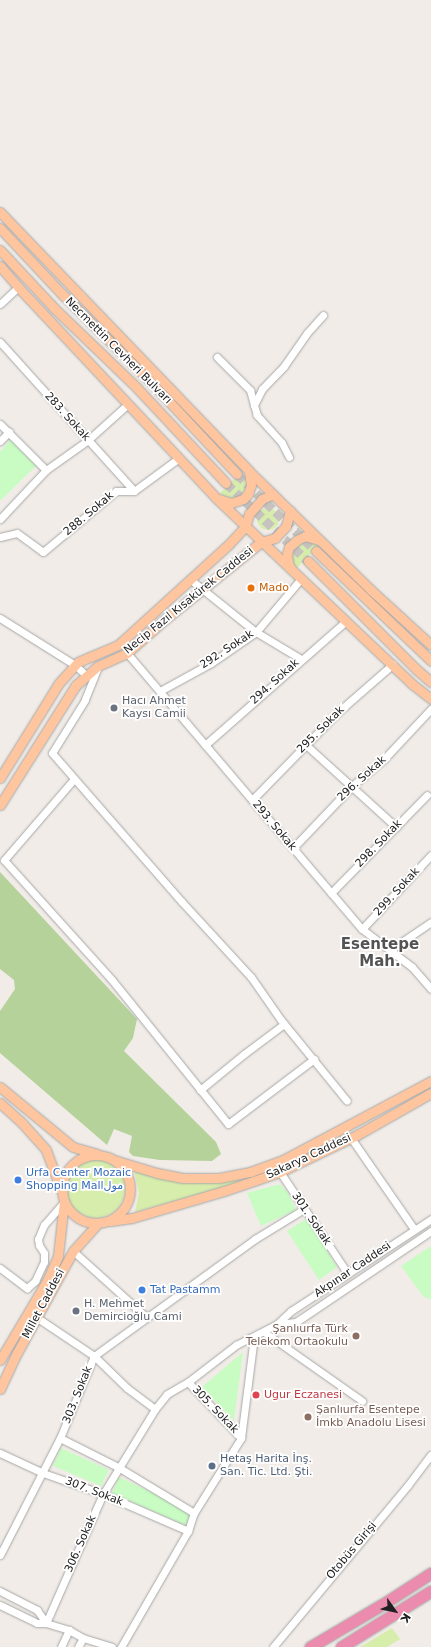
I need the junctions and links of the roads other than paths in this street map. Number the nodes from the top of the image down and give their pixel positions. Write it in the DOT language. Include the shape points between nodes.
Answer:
graph roads {
  1 [pos="0,212"];
  2 [pos="0,228"];
  3 [pos="0,250"];
  4 [pos="0,266"];
  5 [pos="18,287"];
  6 [pos="0,304"];
  7 [pos="323,315"];
  8 [pos="0,342"];
  9 [pos="217,357"];
  10 [pos="128,404"];
  11 [pos="254,405"];
  12 [pos="0,424"];
  13 [pos="9,432"];
  14 [pos="88,440"];
  15 [pos="0,441"];
  16 [pos="288,457"];
  17 [pos="179,458"];
  18 [pos="46,470"];
  19 [pos="249,471"];
  20 [pos="237,474"];
  21 [pos="226,483"];
  22 [pos="134,491"];
  23 [pos="273,494"];
  24 [pos="216,498"];
  25 [pos="290,510"];
  26 [pos="0,518"];
  27 [pos="245,527"];
  28 [pos="0,537"];
  29 [pos="262,542"];
  30 [pos="324,542"];
  31 [pos="316,551"];
  32 [pos="308,561"];
  33 [pos="293,572"];
  34 [pos="190,580"];
  35 [pos="300,580"];
  36 [pos="203,589"];
  37 [pos="0,618"];
  38 [pos="346,621"];
  39 [pos="256,632"];
  40 [pos="431,645"];
  41 [pos="127,653"];
  42 [pos="301,659"];
  43 [pos="431,661"];
  44 [pos="393,664"];
  45 [pos="75,665"];
  46 [pos="98,666"];
  47 [pos="87,676"];
  48 [pos="431,682"];
  49 [pos="160,691"];
  50 [pos="431,700"];
  51 [pos="431,709"];
  52 [pos="205,745"];
  53 [pos="306,745"];
  54 [pos="0,778"];
  55 [pos="74,779"];
  56 [pos="352,786"];
  57 [pos="427,795"];
  58 [pos="252,800"];
  59 [pos="0,805"];
  60 [pos="396,827"];
  61 [pos="292,848"];
  62 [pos="431,855"];
  63 [pos="331,893"];
  64 [pos="431,922"];
  65 [pos="362,929"];
  66 [pos="390,950"];
  67 [pos="431,989"];
  68 [pos="284,1024"];
  69 [pos="314,1059"];
  70 [pos="431,1081"];
  71 [pos="0,1087"];
  72 [pos="200,1090"];
  73 [pos="431,1093"];
  74 [pos="347,1101"];
  75 [pos="0,1103"];
  76 [pos="351,1138"];
  77 [pos="100,1155"];
  78 [pos="114,1160"];
  79 [pos="275,1163"];
  80 [pos="280,1172"];
  81 [pos="62,1192"];
  82 [pos="64,1202"];
  83 [pos="304,1209"];
  84 [pos="431,1219"];
  85 [pos="110,1221"];
  86 [pos="97,1224"];
  87 [pos="414,1229"];
  88 [pos="431,1231"];
  89 [pos="73,1251"];
  90 [pos="0,1268"];
  91 [pos="348,1274"];
  92 [pos="28,1312"];
  93 [pos="146,1317"];
  94 [pos="38,1318"];
  95 [pos="277,1324"];
  96 [pos="264,1332"];
  97 [pos="254,1337"];
  98 [pos="94,1356"];
  99 [pos="0,1360"];
  100 [pos="188,1382"];
  101 [pos="0,1389"];
  102 [pos="362,1401"];
  103 [pos="155,1408"];
  104 [pos="60,1438"];
  105 [pos="241,1438"];
  106 [pos="0,1453"];
  107 [pos="431,1455"];
  108 [pos="431,1464"];
  109 [pos="118,1467"];
  110 [pos="419,1470"];
  111 [pos="43,1472"];
  112 [pos="103,1494"];
  113 [pos="194,1513"];
  114 [pos="188,1531"];
  115 [pos="0,1555"];
  116 [pos="431,1573"];
  117 [pos="0,1591"];
  118 [pos="431,1591"];
  119 [pos="0,1605"];
  120 [pos="46,1623"];
  121 [pos="69,1630"];
  122 [pos="83,1638"];
  123 [pos="61,1647"];
  124 [pos="78,1647"];
  125 [pos="112,1647"];
  126 [pos="121,1647"];
  127 [pos="273,1647"];
  128 [pos="310,1647"];
  129 [pos="340,1647"];
  1 -- 19 [label="main road"];
  2 -- 20 [label="main road, Necmettin Cevheri Bulvarı"];
  3 -- 21 [label="main road, Necmettin Cevheri Bulvarı"];
  4 -- 5 [label="main road"];
  5 -- 6 [label="street"];
  5 -- 10 [label="main road"];
  7 -- 11 [label="street" via="262,390"];
  8 -- 14 [label="street, 283. Sokak"];
  9 -- 11 [label="street" via="250,390"];
  10 -- 14 [label="street"];
  10 -- 17 [label="main road"];
  11 -- 16 [label="street" via="257,415 282,443"];
  12 -- 13 [label="street"];
  13 -- 15 [label="street"];
  13 -- 18 [label="street"];
  14 -- 18 [label="street"];
  14 -- 22 [label="street, 283. Sokak"];
  17 -- 22 [label="street"];
  17 -- 24 [label="main road"];
  18 -- 26 [label="street"];
  19 -- 23 [label="main road"];
  19 -- 24 [label="main road" via="251,485 243,499 231,503"];
  22 -- 28 [label="street, 288. Sokak" via="116,491 43,552 17,533"];
  23 -- 25 [label="main road"];
  23 -- 27 [label="main road, Necip Fazıl Kısakürek Caddesi" via="262,499 249,514"];
  24 -- 27 [label="main road"];
  25 -- 29 [label="main road, Necip Fazıl Kısakürek Caddesi" via="286,526 275,538"];
  25 -- 30 [label="main road"];
  27 -- 29 [label="main road"];
  27 -- 34 [label="main road, Necip Fazıl Kısakürek Caddesi"];
  29 -- 33 [label="main road"];
  29 -- 36 [label="main road, Necip Fazıl Kısakürek Caddesi"];
  30 -- 33 [label="main road" via="305,536 289,547 286,554"];
  30 -- 40 [label="main road"];
  31 -- 43 [label="main road"];
  32 -- 48 [label="main road"];
  33 -- 35 [label="main road"];
  34 -- 36 [label="street"];
  34 -- 45 [label="main road, Necip Fazıl Kısakürek Caddesi" via="118,645"];
  35 -- 38 [label="main road"];
  35 -- 39 [label="street, 292. Sokak"];
  36 -- 39 [label="street"];
  36 -- 41 [label="main road, Necip Fazıl Kısakürek Caddesi"];
  37 -- 45 [label="street"];
  38 -- 42 [label="street, 294. Sokak"];
  38 -- 44 [label="main road"];
  39 -- 42 [label="street"];
  39 -- 49 [label="street, 292. Sokak" via="211,663"];
  41 -- 46 [label="main road, Necip Fazıl Kısakürek Caddesi"];
  41 -- 49 [label="street, 293. Sokak"];
  42 -- 52 [label="street, 294. Sokak"];
  44 -- 50 [label="main road"];
  44 -- 53 [label="street, 295. Sokak" via="338,712"];
  45 -- 47 [label="street"];
  45 -- 54 [label="main road, Necip Fazıl Kısakürek Caddesi" via="58,683"];
  46 -- 47 [label="main road, Necip Fazıl Kısakürek Caddesi"];
  46 -- 55 [label="street" via="85,700 52,753"];
  47 -- 59 [label="main road, Necip Fazıl Kısakürek Caddesi" via="76,685"];
  49 -- 52 [label="street, 293. Sokak"];
  51 -- 56 [label="street, 296. Sokak" via="384,759"];
  52 -- 58 [label="street, 293. Sokak"];
  53 -- 56 [label="street"];
  53 -- 58 [label="street, 295. Sokak"];
  55 -- 68 [label="street" via="251,977"];
  55 -- 72 [label="street" via="4,860 112,980"];
  56 -- 60 [label="street"];
  56 -- 61 [label="street, 296. Sokak"];
  57 -- 60 [label="street, 298. Sokak"];
  58 -- 61 [label="street, 293. Sokak"];
  60 -- 63 [label="street, 298. Sokak"];
  61 -- 63 [label="street, 293. Sokak"];
  62 -- 65 [label="street, 299. Sokak"];
  63 -- 65 [label="street, 293. Sokak"];
  64 -- 66 [label="street"];
  65 -- 66 [label="street, 293. Sokak"];
  66 -- 67 [label="street, 293. Sokak" via="412,967"];
  68 -- 69 [label="street"];
  68 -- 72 [label="street"];
  69 -- 72 [label="street" via="228,1124"];
  69 -- 74 [label="street"];
  70 -- 79 [label="main road, Sakarya Caddesi"];
  71 -- 77 [label="main road" via="73,1147"];
  73 -- 76 [label="main road, Sakarya Caddesi"];
  75 -- 81 [label="main road" via="46,1150"];
  76 -- 80 [label="main road, Sakarya Caddesi"];
  76 -- 87 [label="street"];
  77 -- 78 [label="main road"];
  77 -- 81 [label="main road" via="80,1159 72,1165 66,1173"];
  78 -- 79 [label="main road, Sakarya Caddesi" via="183,1178 219,1178 250,1172"];
  78 -- 85 [label="main road" via="128,1176 130,1192 126,1207"];
  79 -- 80 [label="street, 301. Sokak"];
  80 -- 83 [label="street, 301. Sokak"];
  80 -- 85 [label="main road, Sakarya Caddesi" via="132,1218"];
  81 -- 82 [label="main road"];
  82 -- 86 [label="main road" via="77,1218"];
  82 -- 90 [label="street" via="44,1225 38,1239 44,1253 44,1262 35,1280 27,1288"];
  82 -- 92 [label="main road, Millet Caddesi" via="58,1256 47,1281"];
  83 -- 91 [label="street, 301. Sokak"];
  83 -- 93 [label="street, 303. Sokak" via="255,1239"];
  84 -- 87 [label="street, Akpınar Caddesi"];
  85 -- 86 [label="main road"];
  86 -- 89 [label="main road, Millet Caddesi"];
  87 -- 91 [label="street, Akpınar Caddesi"];
  88 -- 95 [label="street, Akpınar Caddesi" via="296,1322"];
  89 -- 93 [label="street"];
  89 -- 94 [label="main road, Millet Caddesi"];
  91 -- 95 [label="street, Akpınar Caddesi" via="291,1311"];
  92 -- 94 [label="street"];
  92 -- 99 [label="main road, Millet Caddesi"];
  93 -- 98 [label="street, 303. Sokak"];
  94 -- 98 [label="street"];
  94 -- 101 [label="main road, Millet Caddesi"];
  95 -- 96 [label="street, Akpınar Caddesi"];
  96 -- 97 [label="street, Akpınar Caddesi"];
  96 -- 102 [label="street"];
  97 -- 100 [label="street, Akpınar Caddesi" via="236,1345"];
  97 -- 105 [label="street"];
  98 -- 103 [label="street" via="127,1388"];
  98 -- 104 [label="street, 303. Sokak"];
  100 -- 103 [label="street, Akpınar Caddesi" via="167,1394"];
  100 -- 105 [label="street, 305. Sokak"];
  103 -- 109 [label="street, 306. Sokak"];
  104 -- 109 [label="street"];
  104 -- 111 [label="street, 303. Sokak"];
  105 -- 113 [label="street"];
  106 -- 111 [label="street, 307. Sokak"];
  107 -- 110 [label="street, Otobüs Girişi"];
  108 -- 110 [label="street"];
  109 -- 112 [label="street, 306. Sokak"];
  109 -- 113 [label="street"];
  110 -- 127 [label="street, Otobüs Girişi"];
  111 -- 112 [label="street, 307. Sokak"];
  111 -- 115 [label="street, 303. Sokak"];
  112 -- 114 [label="street, 307. Sokak"];
  112 -- 120 [label="street, 306. Sokak"];
  113 -- 114 [label="street"];
  114 -- 126 [label="street"];
  116 -- 128 [label="highway"];
  117 -- 120 [label="street" via="37,1610"];
  118 -- 129 [label="highway"];
  119 -- 120 [label="street" via="37,1623"];
  120 -- 121 [label="street"];
  121 -- 122 [label="street"];
  121 -- 123 [label="street"];
  122 -- 124 [label="street"];
  122 -- 125 [label="street"];
}
